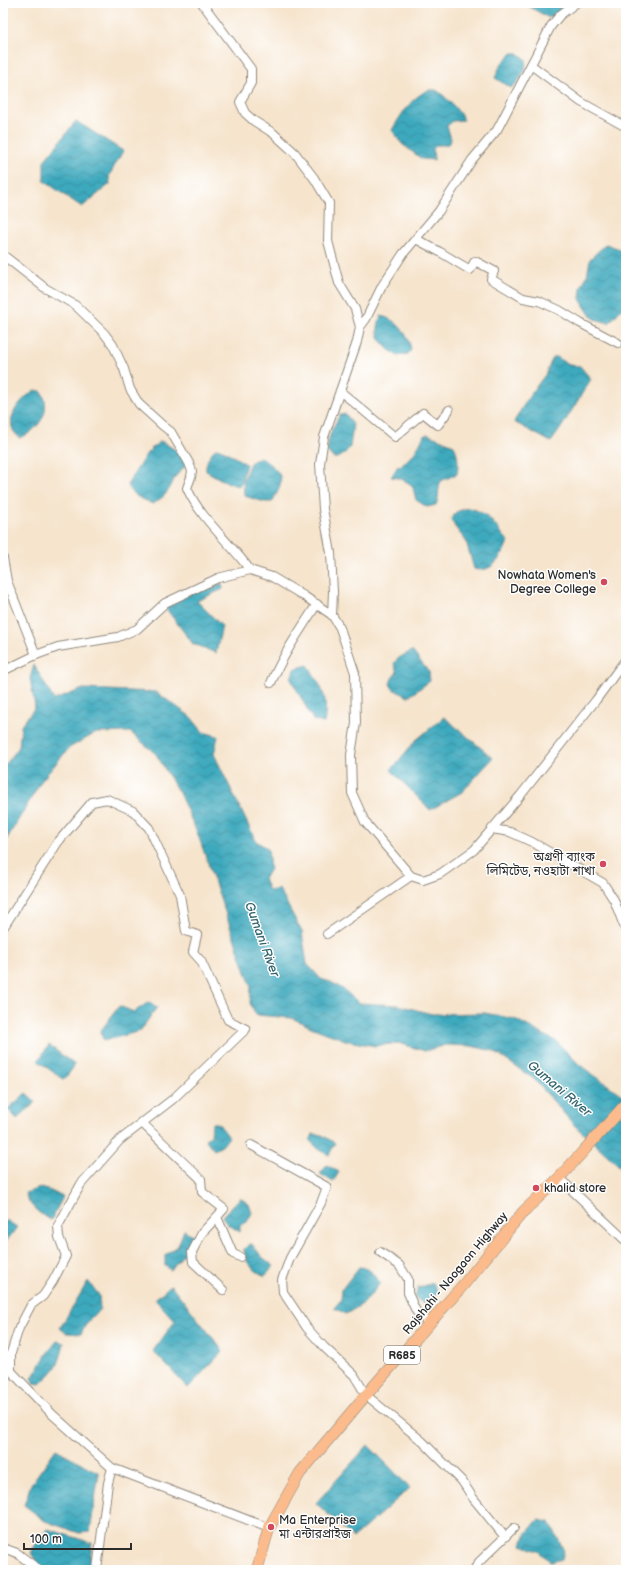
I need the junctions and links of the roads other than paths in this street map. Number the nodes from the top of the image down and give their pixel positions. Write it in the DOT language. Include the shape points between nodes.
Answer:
graph roads {
  1 [pos="202,3"];
  2 [pos="576,3"];
  3 [pos="530,65"];
  4 [pos="626,127"];
  5 [pos="416,239"];
  6 [pos="3,256"];
  7 [pos="360,327"];
  8 [pos="618,343"];
  9 [pos="340,391"];
  10 [pos="449,410"];
  11 [pos="3,558"];
  12 [pos="250,570"];
  13 [pos="317,604"];
  14 [pos="332,615"];
  15 [pos="36,656"];
  16 [pos="626,658"];
  17 [pos="3,671"];
  18 [pos="271,683"];
  19 [pos="492,829"];
  20 [pos="411,876"];
  21 [pos="3,928"];
  22 [pos="626,931"];
  23 [pos="327,934"];
  24 [pos="626,1104"];
  25 [pos="141,1122"];
  26 [pos="251,1145"];
  27 [pos="559,1178"];
  28 [pos="217,1217"];
  29 [pos="626,1241"];
  30 [pos="380,1252"];
  31 [pos="240,1257"];
  32 [pos="223,1290"];
  33 [pos="429,1323"];
  34 [pos="366,1395"];
  35 [pos="112,1468"];
  36 [pos="269,1528"];
  37 [pos="514,1528"];
  38 [pos="505,1537"];
  39 [pos="3,1548"];
  40 [pos="39,1570"];
  41 [pos="97,1570"];
  42 [pos="256,1570"];
  43 [pos="474,1570"];
  1 -- 7 [label="street" via="251,69 251,83 240,102 245,113 273,132 295,153 329,203 328,241 339,284 355,309"];
  2 -- 3 [label="street" via="560,15"];
  3 -- 4 [label="street" via="581,102"];
  3 -- 5 [label="street" via="497,130 472,160 439,211"];
  5 -- 7 [label="street" via="382,286"];
  5 -- 8 [label="street" via="470,270 475,261 494,272 491,279 523,298 550,306"];
  6 -- 12 [label="street" via="45,288 75,305 104,333 113,345 130,389 139,404 171,432 190,463 192,471 187,488 195,503 215,531"];
  7 -- 9 [label="street"];
  9 -- 10 [label="street" via="396,437 423,413 438,425"];
  9 -- 14 [label="street" via="324,437 320,464 323,509 331,553"];
  11 -- 15 [label="street" via="8,581"];
  12 -- 13 [label="street" via="272,578"];
  12 -- 15 [label="street" via="218,578 165,603 137,629 118,637 58,647"];
  13 -- 14 [label="street"];
  13 -- 18 [label="street" via="278,666"];
  14 -- 20 [label="street" via="340,628 355,673 356,723 351,755 352,793 365,822"];
  15 -- 17 [label="street"];
  16 -- 19 [label="street" via="591,706"];
  19 -- 20 [label="street" via="474,850 440,874 423,880"];
  19 -- 22 [label="street" via="510,832 532,842 603,883 614,900"];
  20 -- 23 [label="street"];
  21 -- 25 [label="street" via="58,842 92,802 107,799 133,811 149,828 180,895 186,931 197,936 193,952 201,961 228,1020 246,1030 174,1099"];
  24 -- 27 [label="main road, Rajshahi - Naogaon Highway / R685"];
  25 -- 28 [label="street" via="201,1178 202,1192 224,1209"];
  25 -- 35 [label="street" via="120,1140 81,1184 74,1196 58,1226 66,1256 47,1291 31,1305 19,1328 11,1353 11,1371 22,1384"];
  26 -- 34 [label="street" via="327,1187 321,1203 290,1258 282,1280 283,1292 307,1328 354,1375"];
  27 -- 29 [label="street"];
  27 -- 33 [label="main road, Rajshahi - Naogaon Highway / R685" via="523,1212"];
  28 -- 31 [label="street" via="233,1254"];
  28 -- 32 [label="street" via="202,1233 192,1252 193,1262"];
  30 -- 33 [label="street" via="399,1265 408,1279 408,1294 416,1311"];
  33 -- 34 [label="main road, Rajshahi - Naogaon Highway / R685"];
  34 -- 36 [label="main road, Rajshahi - Naogaon Highway / R685" via="300,1474"];
  34 -- 38 [label="street" via="422,1441 462,1481"];
  35 -- 36 [label="street"];
  35 -- 41 [label="street"];
  36 -- 42 [label="main road, Rajshahi - Naogaon Highway / R685"];
  37 -- 38 [label="street"];
  38 -- 43 [label="street"];
  39 -- 40 [label="street" via="17,1553"];
}
